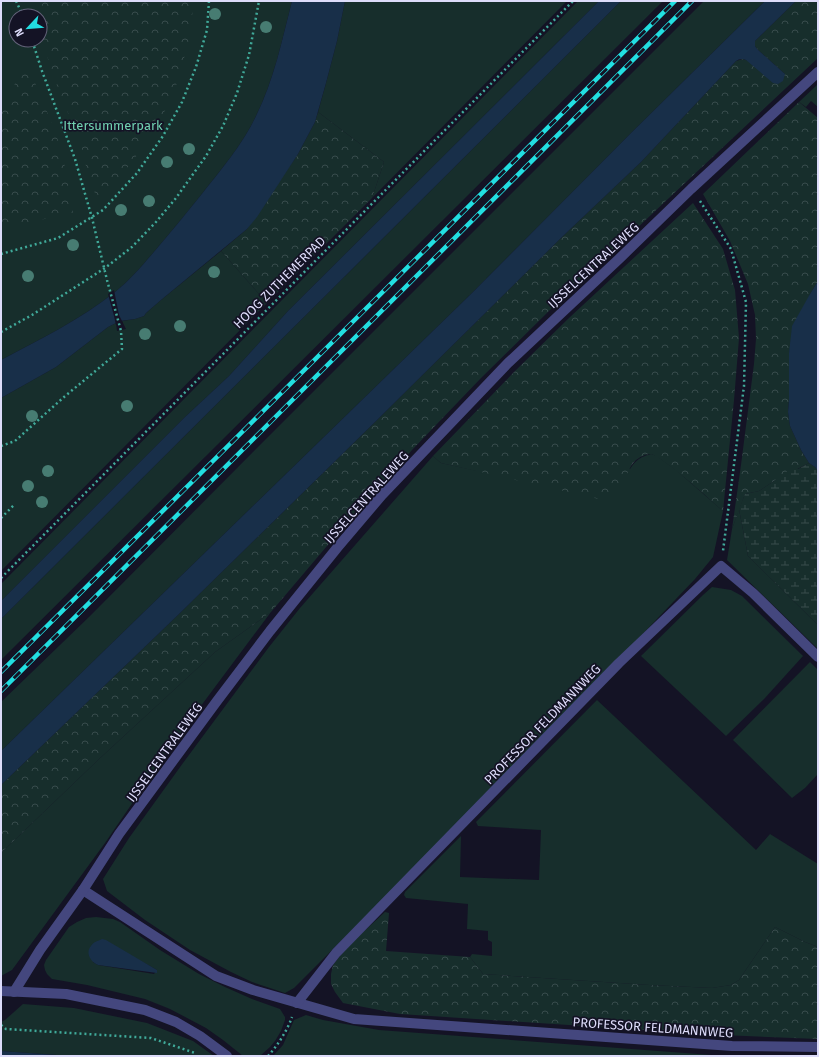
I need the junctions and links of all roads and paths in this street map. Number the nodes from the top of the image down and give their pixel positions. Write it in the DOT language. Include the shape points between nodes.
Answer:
graph roads {
  1 [pos="210,1"];
  2 [pos="259,1"];
  3 [pos="573,1"];
  4 [pos="35,48"];
  5 [pos="818,72"];
  6 [pos="691,189"];
  7 [pos="92,218"];
  8 [pos="1,254"];
  9 [pos="105,268"];
  10 [pos="1,332"];
  11 [pos="1,446"];
  12 [pos="14,505"];
  13 [pos="1,518"];
  14 [pos="721,566"];
  15 [pos="1,578"];
  16 [pos="818,657"];
  17 [pos="83,890"];
  18 [pos="1,991"];
  19 [pos="14,992"];
  20 [pos="297,1003"];
  21 [pos="1,1025"];
  22 [pos="818,1047"];
  23 [pos="199,1054"];
  24 [pos="227,1056"];
  25 [pos="268,1056"];
  1 -- 7 [label="path" via="207,30 196,67 182,102 164,136 137,173 103,210"];
  2 -- 9 [label="path" via="249,55 237,93 223,126 206,156 156,222 132,247"];
  3 -- 15 [label="path, HOOG ZUTHEMERPAD"];
  4 -- 7 [label="path" via="75,159"];
  5 -- 6 [label="street, IJSSELCENTRALEWEG"];
  6 -- 14 [label="path" via="731,249 746,302 744,386"];
  6 -- 17 [label="street, IJSSELCENTRALEWEG" via="508,363 382,495 270,630 217,700 119,834"];
  7 -- 8 [label="path" via="58,238"];
  7 -- 9 [label="path"];
  9 -- 10 [label="path"];
  9 -- 11 [label="path" via="121,331 122,349 15,441"];
  12 -- 13 [label="path"];
  14 -- 16 [label="street" via="753,593"];
  14 -- 20 [label="street, PROFESSOR FELDMANNWEG" via="619,663 336,953"];
  17 -- 19 [label="street, IJSSELCENTRALEWEG"];
  17 -- 20 [label="street, PROFESSOR FELDMANNWEG" via="216,976"];
  18 -- 19 [label="street"];
  19 -- 24 [label="street" via="66,994 145,1010 176,1022"];
  20 -- 22 [label="street, PROFESSOR FELDMANNWEG" via="354,1019 732,1046"];
  20 -- 25 [label="path" via="288,1027"];
  21 -- 23 [label="path" via="6,1028 151,1038"];
}
